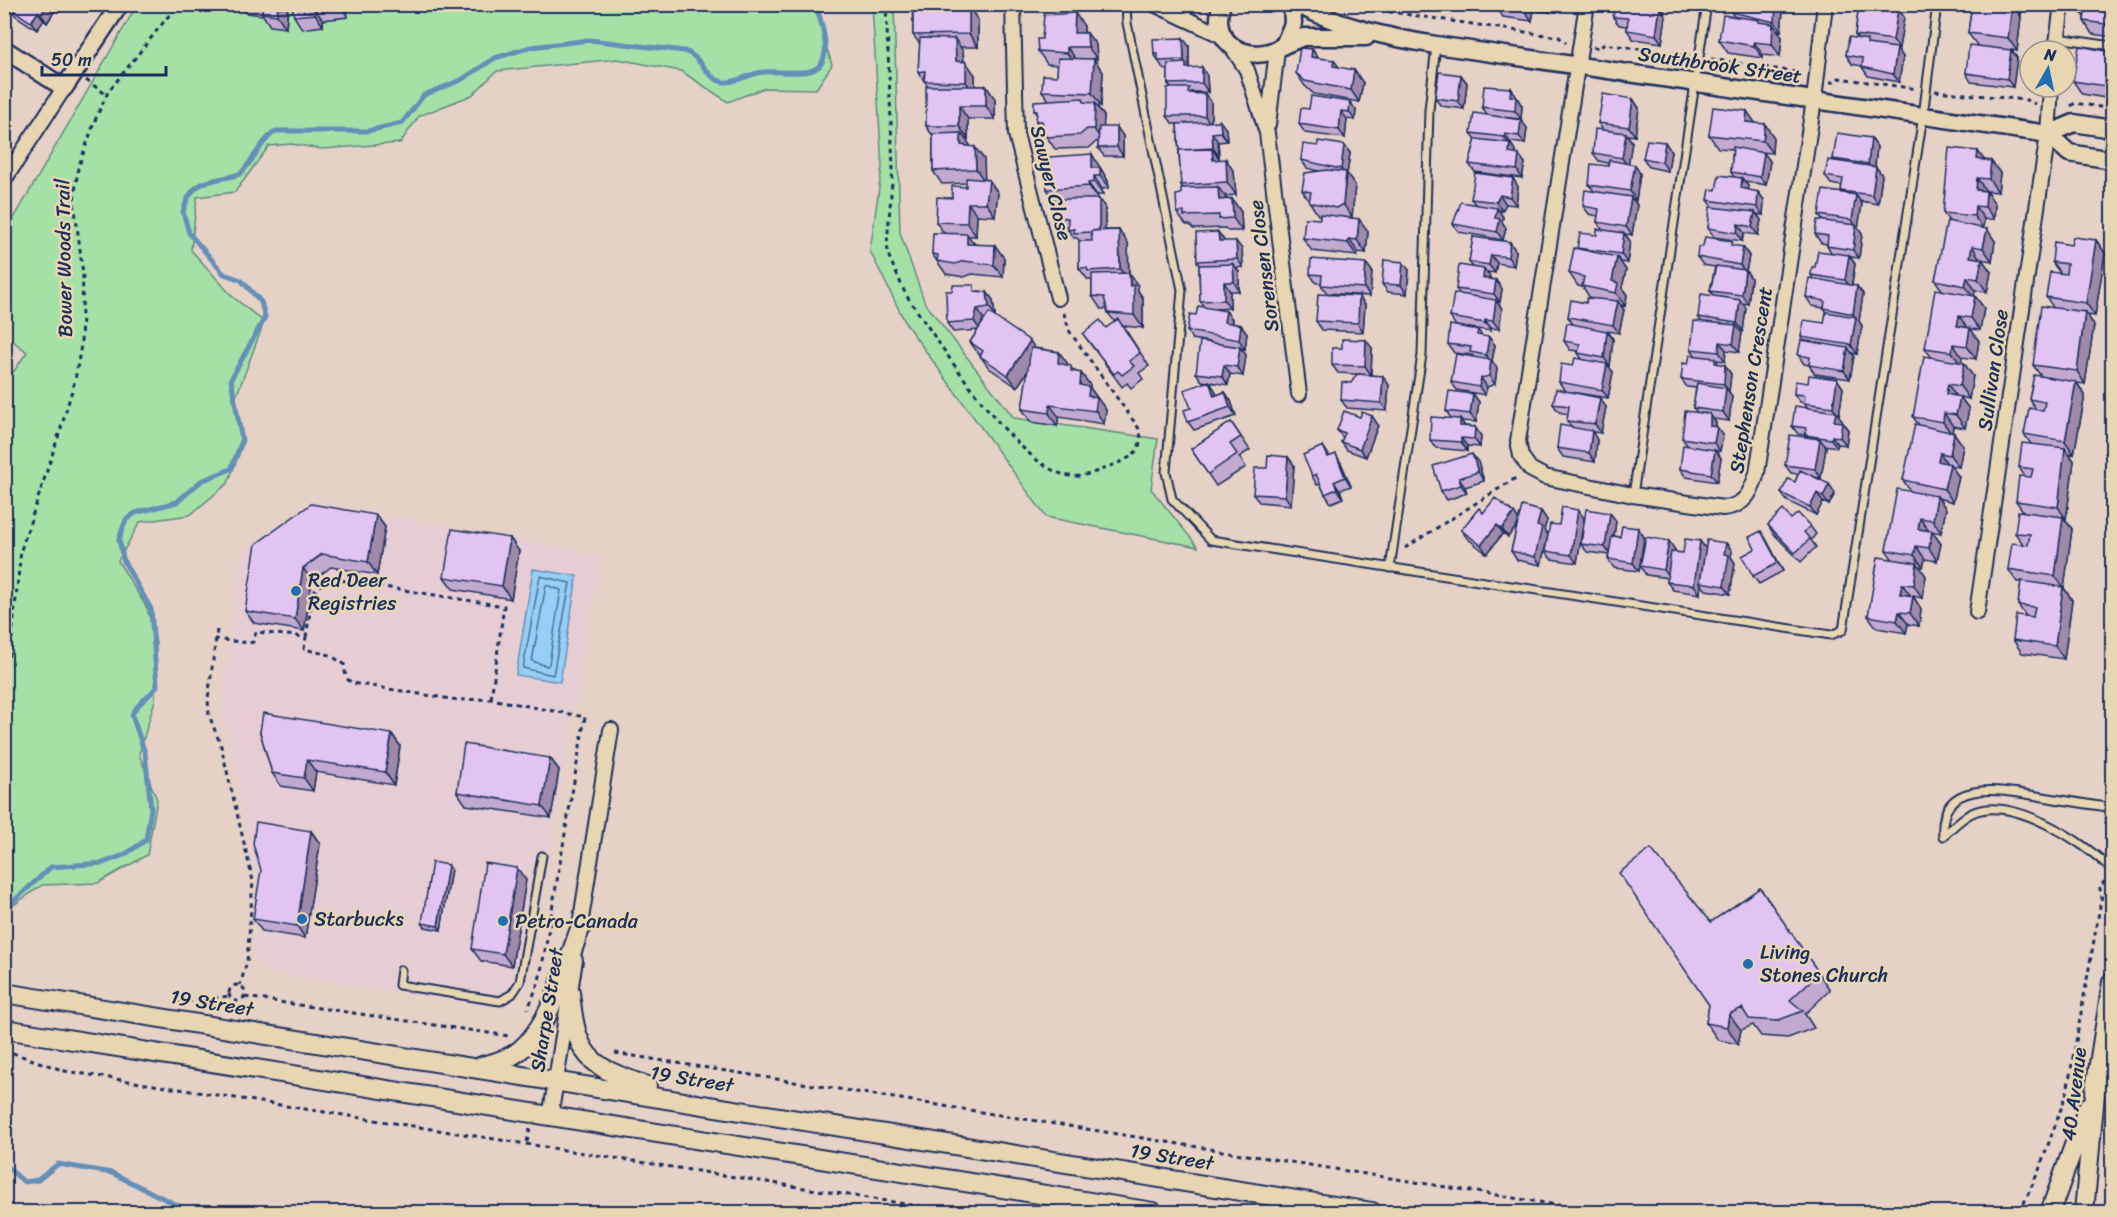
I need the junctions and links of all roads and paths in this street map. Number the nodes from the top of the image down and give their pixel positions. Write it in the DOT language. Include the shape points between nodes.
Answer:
graph roads {
  1 [pos="120,4"];
  2 [pos="178,4"];
  3 [pos="1013,4"];
  4 [pos="1126,4"];
  5 [pos="1154,4"];
  6 [pos="1222,4"];
  7 [pos="1292,4"];
  8 [pos="1296,4"];
  9 [pos="1340,4"];
  10 [pos="1587,4"];
  11 [pos="1707,4"];
  12 [pos="1825,4"];
  13 [pos="1937,4"];
  14 [pos="2062,4"];
  15 [pos="886,5"];
  16 [pos="1385,37"];
  17 [pos="2058,39"];
  18 [pos="1228,42"];
  19 [pos="1563,43"];
  20 [pos="1436,45"];
  21 [pos="2078,45"];
  22 [pos="2112,46"];
  23 [pos="1280,47"];
  24 [pos="4,49"];
  25 [pos="1579,66"];
  26 [pos="88,82"];
  27 [pos="1697,84"];
  28 [pos="64,88"];
  29 [pos="107,95"];
  30 [pos="2050,99"];
  31 [pos="1814,100"];
  32 [pos="2069,108"];
  33 [pos="2112,109"];
  34 [pos="1923,116"];
  35 [pos="2112,129"];
  36 [pos="1267,133"];
  37 [pos="2048,134"];
  38 [pos="2112,160"];
  39 [pos="4,180"];
  40 [pos="1058,298"];
  41 [pos="1299,394"];
  42 [pos="1530,469"];
  43 [pos="1633,495"];
  44 [pos="1392,556"];
  45 [pos="1390,568"];
  46 [pos="1977,612"];
  47 [pos="217,630"];
  48 [pos="306,637"];
  49 [pos="214,639"];
  50 [pos="4,674"];
  51 [pos="491,699"];
  52 [pos="611,730"];
  53 [pos="2112,808"];
  54 [pos="542,856"];
  55 [pos="2112,870"];
  56 [pos="2110,879"];
  57 [pos="580,929"];
  58 [pos="401,970"];
  59 [pos="2112,982"];
  60 [pos="240,985"];
  61 [pos="570,992"];
  62 [pos="4,993"];
  63 [pos="245,996"];
  64 [pos="526,1015"];
  65 [pos="4,1029"];
  66 [pos="516,1029"];
  67 [pos="4,1050"];
  68 [pos="610,1052"];
  69 [pos="476,1068"];
  70 [pos="556,1081"];
  71 [pos="2096,1083"];
  72 [pos="694,1102"];
  73 [pos="550,1118"];
  74 [pos="530,1127"];
  75 [pos="527,1143"];
  76 [pos="956,1212"];
  77 [pos="1154,1212"];
  78 [pos="1372,1212"];
  79 [pos="1601,1212"];
  80 [pos="2020,1212"];
  81 [pos="2050,1212"];
  82 [pos="2084,1212"];
  1 -- 28 [label="street"];
  2 -- 29 [label="path, Bower Woods Trail"];
  3 -- 40 [label="street, Sawyer Close" via="1016,134"];
  4 -- 45 [label="lane" via="1126,23 1182,290 1166,472 1172,499 1211,540"];
  5 -- 18 [label="street"];
  6 -- 18 [label="street" via="1219,22"];
  7 -- 23 [label="street" via="1293,24"];
  8 -- 16 [label="street, Southbrook Street" via="1325,19"];
  9 -- 19 [label="path" via="1559,37"];
  10 -- 25 [label="street"];
  11 -- 27 [label="lane"];
  12 -- 31 [label="street"];
  13 -- 34 [label="lane"];
  14 -- 17 [label="street"];
  15 -- 40 [label="path" via="893,169 887,245 892,264 906,295 1002,427 1052,470 1080,476 1125,460 1136,453 1142,440 1140,429 1070,332"];
  16 -- 20 [label="street, Southbrook Street"];
  16 -- 23 [label="street, Southbrook Street" via="1303,37"];
  18 -- 23 [label="street, Southbrook Street" via="1257,56"];
  18 -- 36 [label="street, Sorensen Close" via="1247,70"];
  20 -- 25 [label="street, Southbrook Street"];
  20 -- 44 [label="lane" via="1429,110 1422,355"];
  21 -- 22 [label="lane"];
  23 -- 36 [label="street, Sorensen Close"];
  24 -- 28 [label="street"];
  25 -- 27 [label="street, Southbrook Street"];
  25 -- 42 [label="street" via="1518,441 1521,456"];
  26 -- 29 [label="path"];
  27 -- 31 [label="street, Southbrook Street"];
  27 -- 43 [label="lane"];
  28 -- 39 [label="street"];
  29 -- 50 [label="path, Bower Woods Trail" via="75,181 84,286 78,368 26,533"];
  30 -- 37 [label="street, Sullivan Close"];
  31 -- 34 [label="street, Southbrook Street"];
  31 -- 43 [label="street, Stephenson Crescent" via="1757,473 1750,494 1734,507 1723,508"];
  32 -- 33 [label="path" via="2075,103"];
  34 -- 37 [label="street, Southbrook Street"];
  34 -- 45 [label="lane" via="1843,630 1831,635"];
  35 -- 37 [label="street, Southbrook Street" via="2073,123"];
  36 -- 41 [label="street, Sorensen Close"];
  37 -- 38 [label="street" via="2069,153"];
  37 -- 46 [label="street, Sullivan Close"];
  42 -- 43 [label="street, Stephenson Crescent" via="1545,477"];
  42 -- 44 [label="path"];
  44 -- 45 [label="lane"];
  47 -- 49 [label="path"];
  48 -- 49 [label="path" via="256,632 249,643"];
  48 -- 51 [label="path" via="304,649 330,655 344,664 347,680 352,682 458,700"];
  48 -- 51 [label="path" via="313,593 327,578 504,606"];
  49 -- 60 [label="path" via="210,715 253,881 247,962"];
  51 -- 64 [label="path" via="585,717 539,981"];
  52 -- 57 [label="street, Sharpe Street"];
  53 -- 55 [label="lane" via="1985,790 1960,797 1944,814 1942,824 1943,836 1973,813 2005,810 2071,837"];
  54 -- 58 [label="lane" via="520,982 512,994 500,1001 399,985"];
  56 -- 80 [label="path" via="2099,886 2102,895 2067,1092 2040,1170"];
  57 -- 61 [label="street, Sharpe Street"];
  57 -- 69 [label="main road" via="536,1032 509,1057"];
  59 -- 71 [label="main road, 40 Avenue"];
  60 -- 63 [label="path"];
  60 -- 63 [label="path" via="230,988 229,996 237,1002"];
  61 -- 70 [label="street, Sharpe Street"];
  61 -- 72 [label="main road" via="576,1038 589,1058 619,1076"];
  62 -- 69 [label="main road, 19 Street"];
  63 -- 66 [label="path" via="502,1036 511,1036"];
  65 -- 73 [label="main road"];
  67 -- 75 [label="path" via="65,1071"];
  68 -- 79 [label="path"];
  69 -- 70 [label="main road, 19 Street"];
  70 -- 72 [label="main road, 19 Street"];
  70 -- 73 [label="street, Sharpe Street"];
  71 -- 81 [label="main road"];
  71 -- 82 [label="main road, 40 Avenue"];
  72 -- 78 [label="main road, 19 Street"];
  73 -- 77 [label="main road"];
  74 -- 75 [label="path"];
  75 -- 76 [label="path"];
}
